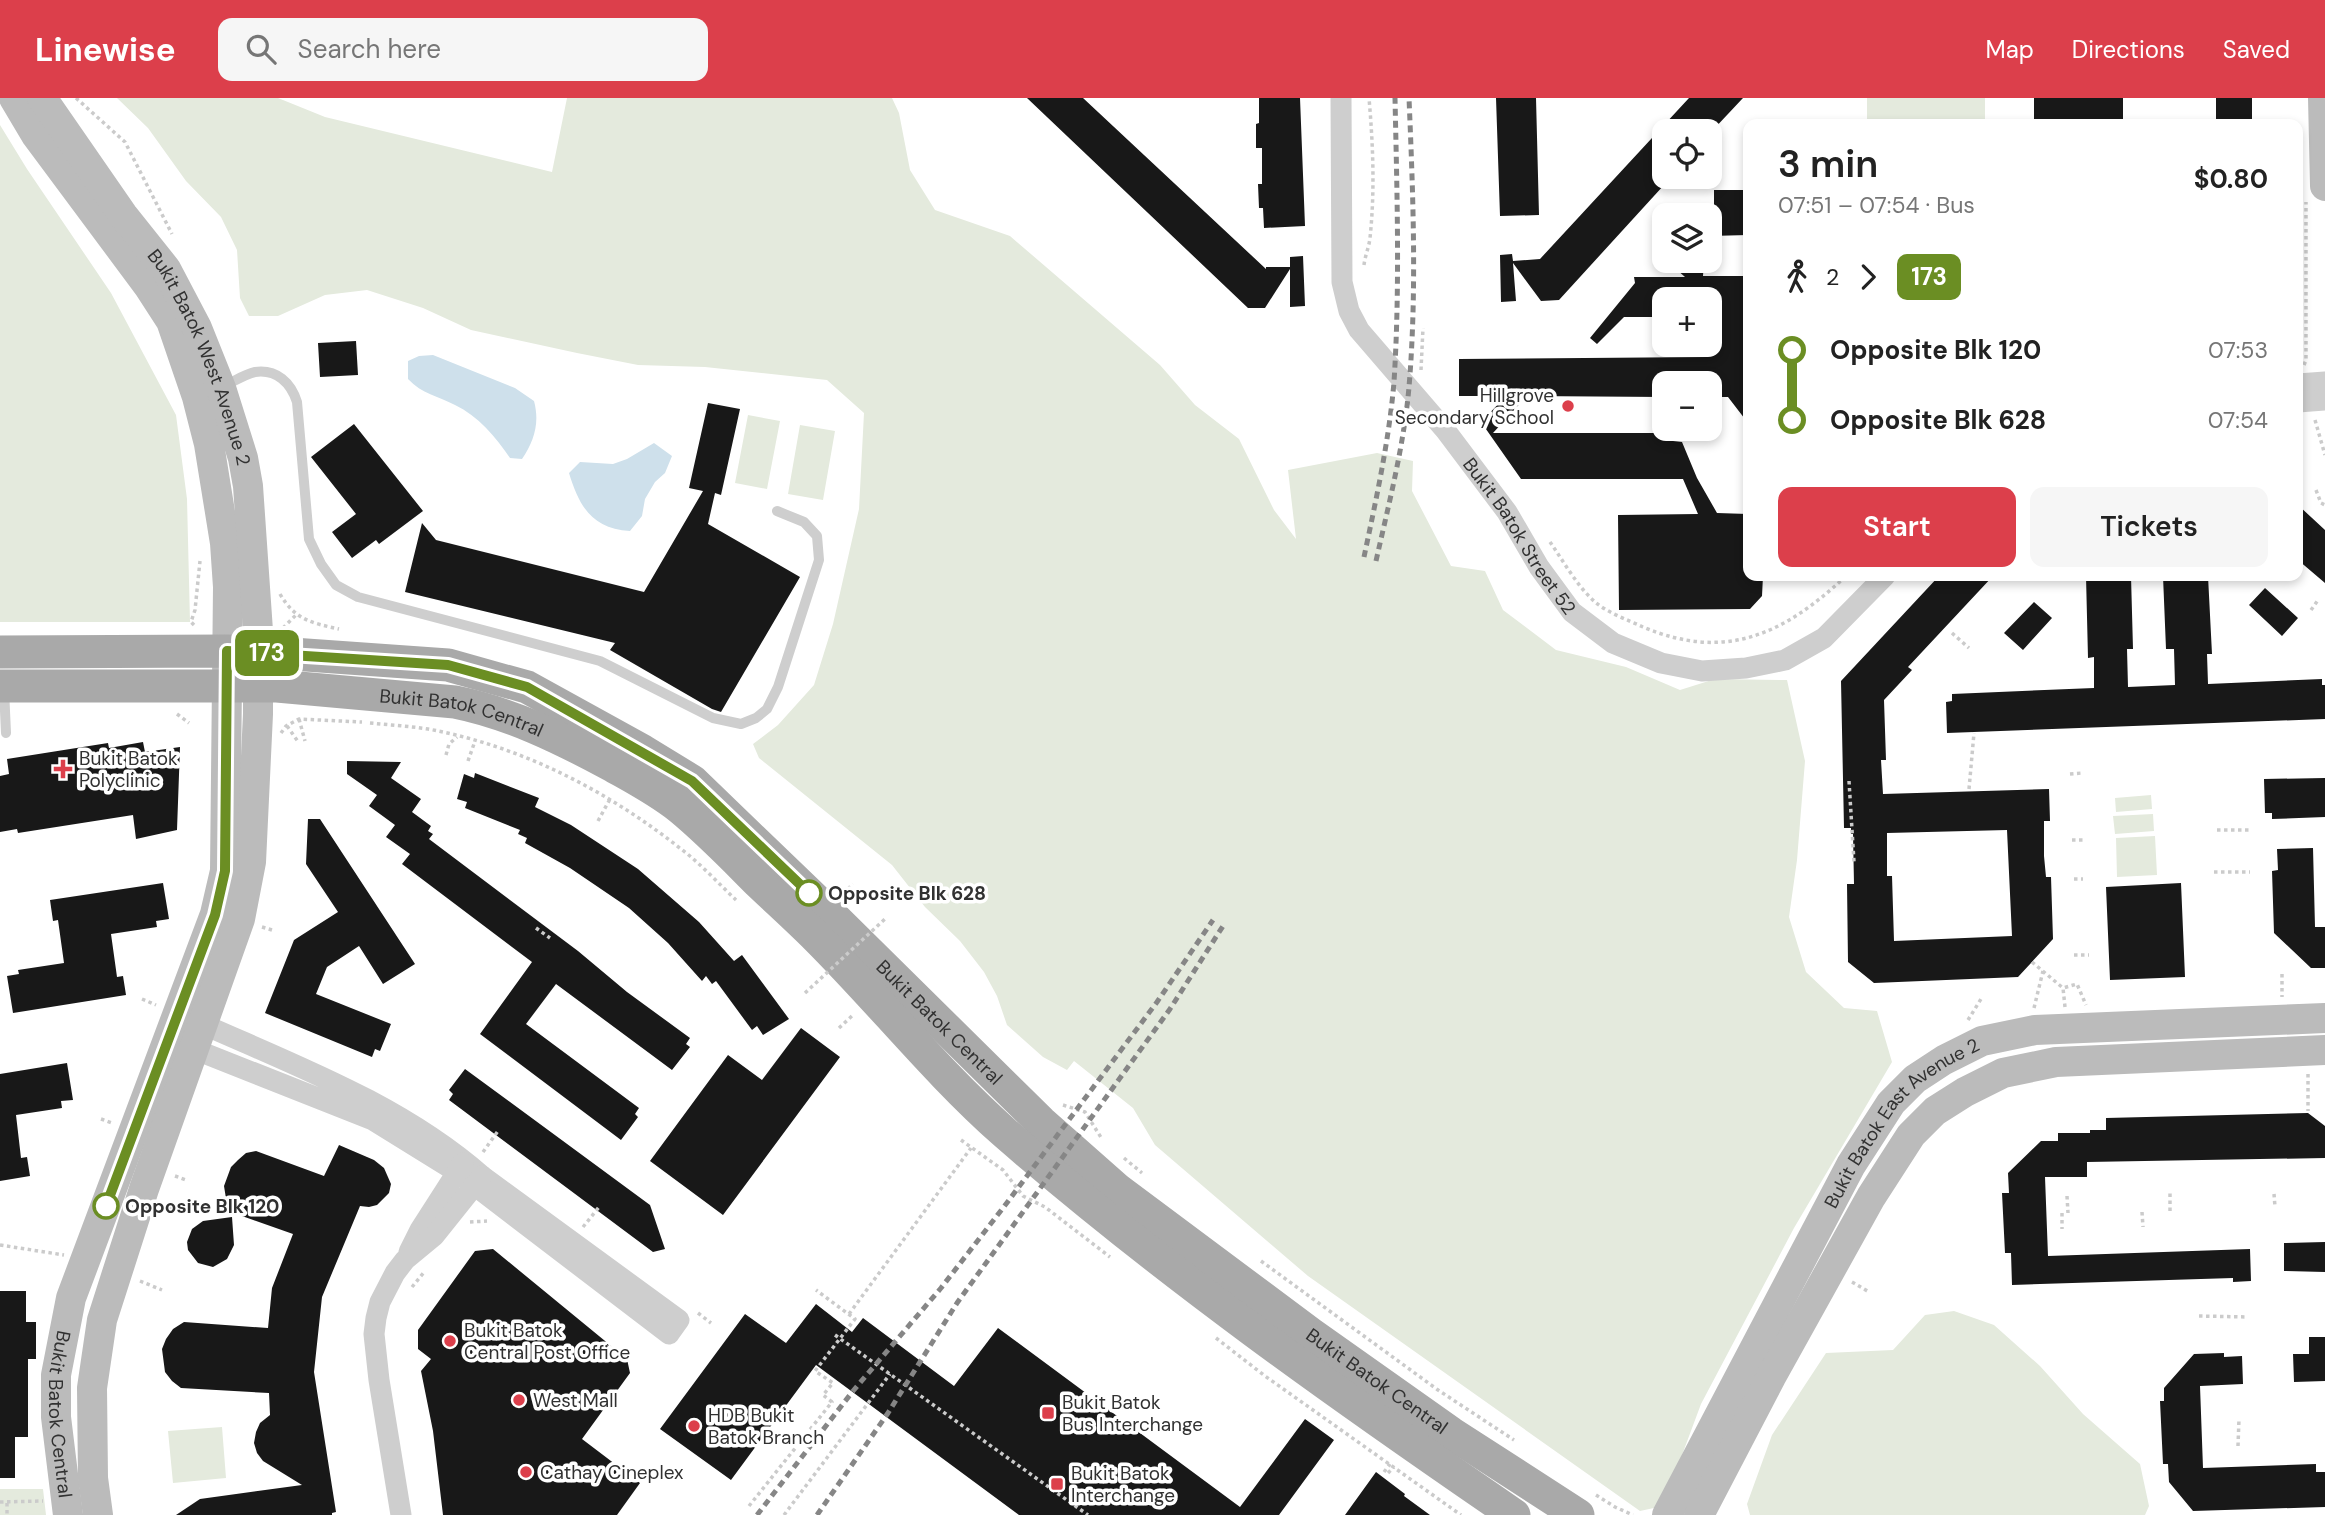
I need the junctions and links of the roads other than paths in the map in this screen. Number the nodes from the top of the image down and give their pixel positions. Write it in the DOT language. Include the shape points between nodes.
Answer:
graph roads {
  1 [pos="14,98"];
  2 [pos="42,98"];
  3 [pos="1341,98"];
  4 [pos="1354,98"];
  5 [pos="2323,98"];
  6 [pos="2316,190"];
  7 [pos="2303,385"];
  8 [pos="2323,391"];
  9 [pos="209,392"];
  10 [pos="2303,400"];
  11 [pos="777,510"];
  12 [pos="1860,581"];
  13 [pos="1880,581"];
  14 [pos="255,645"];
  15 [pos="0,652"];
  16 [pos="2,686"];
  17 [pos="243,686"];
  18 [pos="6,733"];
  19 [pos="2325,1018"];
  20 [pos="185,1031"];
  21 [pos="2255,1037"];
  22 [pos="2321,1063"];
  23 [pos="1029,1124"];
  24 [pos="472,1170"];
  25 [pos="104,1257"];
  26 [pos="674,1327"];
  27 [pos="1265,1331"];
  28 [pos="1585,1504"];
  29 [pos="67,1507"];
  30 [pos="400,1514"];
  31 [pos="98,1515"];
  32 [pos="1514,1515"];
  33 [pos="1667,1515"];
  34 [pos="1699,1515"];
  1 -- 9 [label="main road, Bukit Batok West Avenue 2" via="36,135 149,287"];
  2 -- 9 [label="main road, Bukit Batok West Avenue 2" via="166,269 197,328"];
  3 -- 13 [label="street, Bukit Batok Street 52" via="1342,282 1349,311 1359,330 1446,431 1507,512 1572,612 1613,643 1661,663 1702,671 1746,668 1784,660 1824,638"];
  4 -- 12 [label="street, Bukit Batok Street 52" via="1356,281 1363,306 1458,422 1583,602 1621,631 1665,650 1703,656 1745,654 1779,646 1815,626"];
  5 -- 6 [label="main road"];
  7 -- 8 [label="street"];
  8 -- 10 [label="street"];
  9 -- 11 [label="lane" via="256,372 278,375 293,388 309,539 336,584 358,597 600,661 713,718 741,724 767,709 778,687 819,559 817,536 804,522"];
  9 -- 14 [label="main road, Bukit Batok West Avenue 2" via="243,458"];
  14 -- 15 [label="main road"];
  14 -- 17 [label="main road, Bukit Batok Central"];
  14 -- 23 [label="main road, Bukit Batok Central" via="448,665 527,687 692,781 826,910"];
  16 -- 17 [label="main road"];
  16 -- 18 [label="lane"];
  17 -- 20 [label="main road, Bukit Batok Central" via="251,862 246,896"];
  17 -- 23 [label="main road, Bukit Batok Central" via="483,708 560,737 633,777 724,846 919,1049"];
  19 -- 21 [label="main road, Bukit Batok East Avenue 2"];
  20 -- 24 [label="street" via="330,1081 379,1106"];
  20 -- 25 [label="main road, Bukit Batok Central"];
  21 -- 22 [label="main road, Bukit Batok East Avenue 2"];
  21 -- 33 [label="main road, Bukit Batok East Avenue 2" via="2035,1030 1983,1041 1915,1079 1891,1103 1851,1165"];
  21 -- 34 [label="main road, Bukit Batok East Avenue 2" via="2003,1073 1936,1111 1911,1135 1871,1197"];
  23 -- 27 [label="main road, Bukit Batok Central" via="1086,1199"];
  24 -- 26 [label="street"];
  24 -- 30 [label="street" via="420,1230 383,1294 374,1334"];
  25 -- 29 [label="main road, Bukit Batok Central" via="71,1298 55,1375"];
  25 -- 31 [label="main road, Bukit Batok Central" via="102,1320 93,1380 93,1478"];
  27 -- 28 [label="main road, Bukit Batok Central"];
  27 -- 32 [label="main road, Bukit Batok Central" via="1387,1428"];
}
